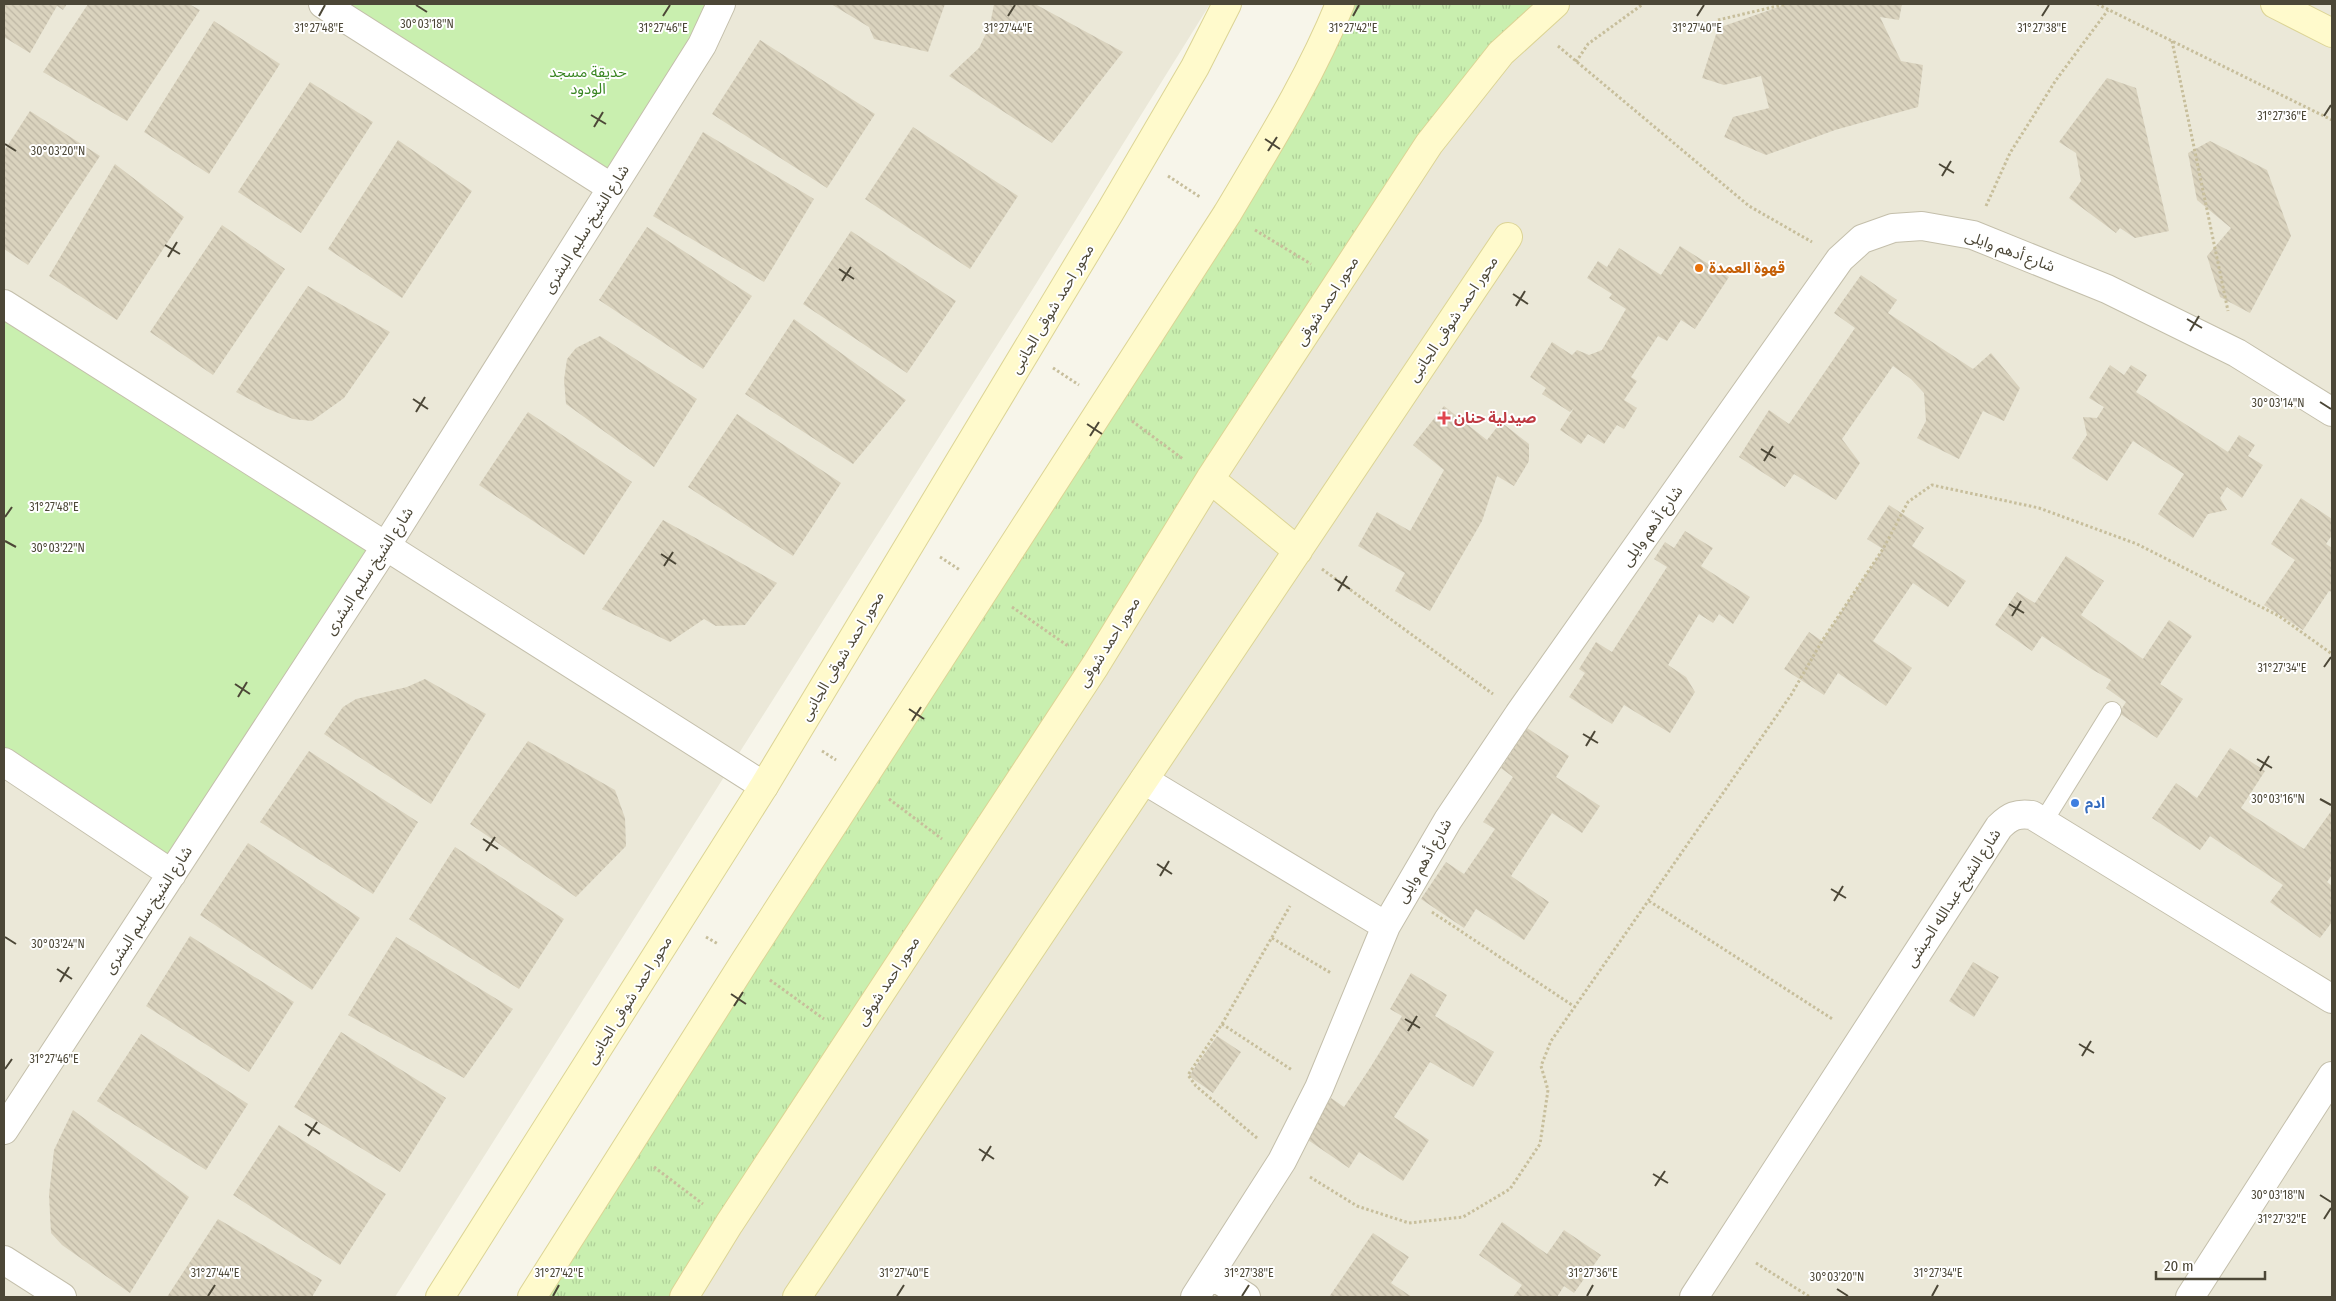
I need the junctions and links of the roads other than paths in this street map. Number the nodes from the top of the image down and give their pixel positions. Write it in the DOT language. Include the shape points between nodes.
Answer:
graph roads {
  1 [pos="323,4"];
  2 [pos="721,4"];
  3 [pos="1227,4"];
  4 [pos="1340,4"];
  5 [pos="1555,4"];
  6 [pos="2275,4"];
  7 [pos="2332,33"];
  8 [pos="612,188"];
  9 [pos="1508,237"];
  10 [pos="4,304"];
  11 [pos="2332,412"];
  12 [pos="1210,479"];
  13 [pos="386,546"];
  14 [pos="1298,551"];
  15 [pos="2112,711"];
  16 [pos="4,762"];
  17 [pos="1144,780"];
  18 [pos="764,786"];
  19 [pos="2043,822"];
  20 [pos="172,874"];
  21 [pos="1386,926"];
  22 [pos="2332,999"];
  23 [pos="2332,1076"];
  24 [pos="4,1130"];
  25 [pos="4,1260"];
  26 [pos="1210,1274"];
  27 [pos="62,1297"];
  28 [pos="440,1297"];
  29 [pos="532,1297"];
  30 [pos="684,1297"];
  31 [pos="797,1297"];
  32 [pos="1195,1297"];
  33 [pos="1246,1297"];
  34 [pos="1694,1297"];
  35 [pos="2190,1297"];
  1 -- 8 [label="street"];
  2 -- 8 [label="street, شارع الشيخ سليم البشرى" via="702,45"];
  3 -- 18 [label="main road, محور احمد شوقى الجانبى" via="1142,159"];
  4 -- 29 [label="main road" via="1297,96 1227,214"];
  5 -- 12 [label="main road, محور احمد شوقى" via="1501,53 1429,144"];
  6 -- 7 [label="main road"];
  8 -- 13 [label="street, شارع الشيخ سليم البشرى"];
  9 -- 14 [label="main road, محور احمد شوقى الجانبى"];
  10 -- 13 [label="street"];
  11 -- 21 [label="street, شارع أدهم وايلى" via="2237,353 2107,289 1973,235 1922,226 1893,228 1862,239 1840,259 1519,714 1448,820"];
  12 -- 14 [label="main road"];
  12 -- 30 [label="main road, محور احمد شوقى" via="1095,666"];
  13 -- 18 [label="street"];
  13 -- 20 [label="street, شارع الشيخ سليم البشرى"];
  14 -- 17 [label="main road, محور احمد شوقى الجانبى"];
  15 -- 19 [label="lane"];
  16 -- 20 [label="street"];
  17 -- 21 [label="street"];
  17 -- 31 [label="main road, محور احمد شوقى الجانبى"];
  18 -- 28 [label="main road, محور احمد شوقى الجانبى"];
  19 -- 22 [label="street, شارع الشيخ عبدالله الحبشى"];
  19 -- 34 [label="street, شارع الشيخ عبدالله الحبشى" via="2032,814 2020,813 2008,817 1999,827"];
  20 -- 24 [label="street, شارع الشيخ سليم البشرى"];
  21 -- 26 [label="street, شارع أدهم وايلى" via="1319,1088 1282,1161"];
  23 -- 35 [label="street"];
  25 -- 27 [label="street"];
  26 -- 32 [label="street, شارع أدهم وايلى"];
  26 -- 33 [label="street"];
}
